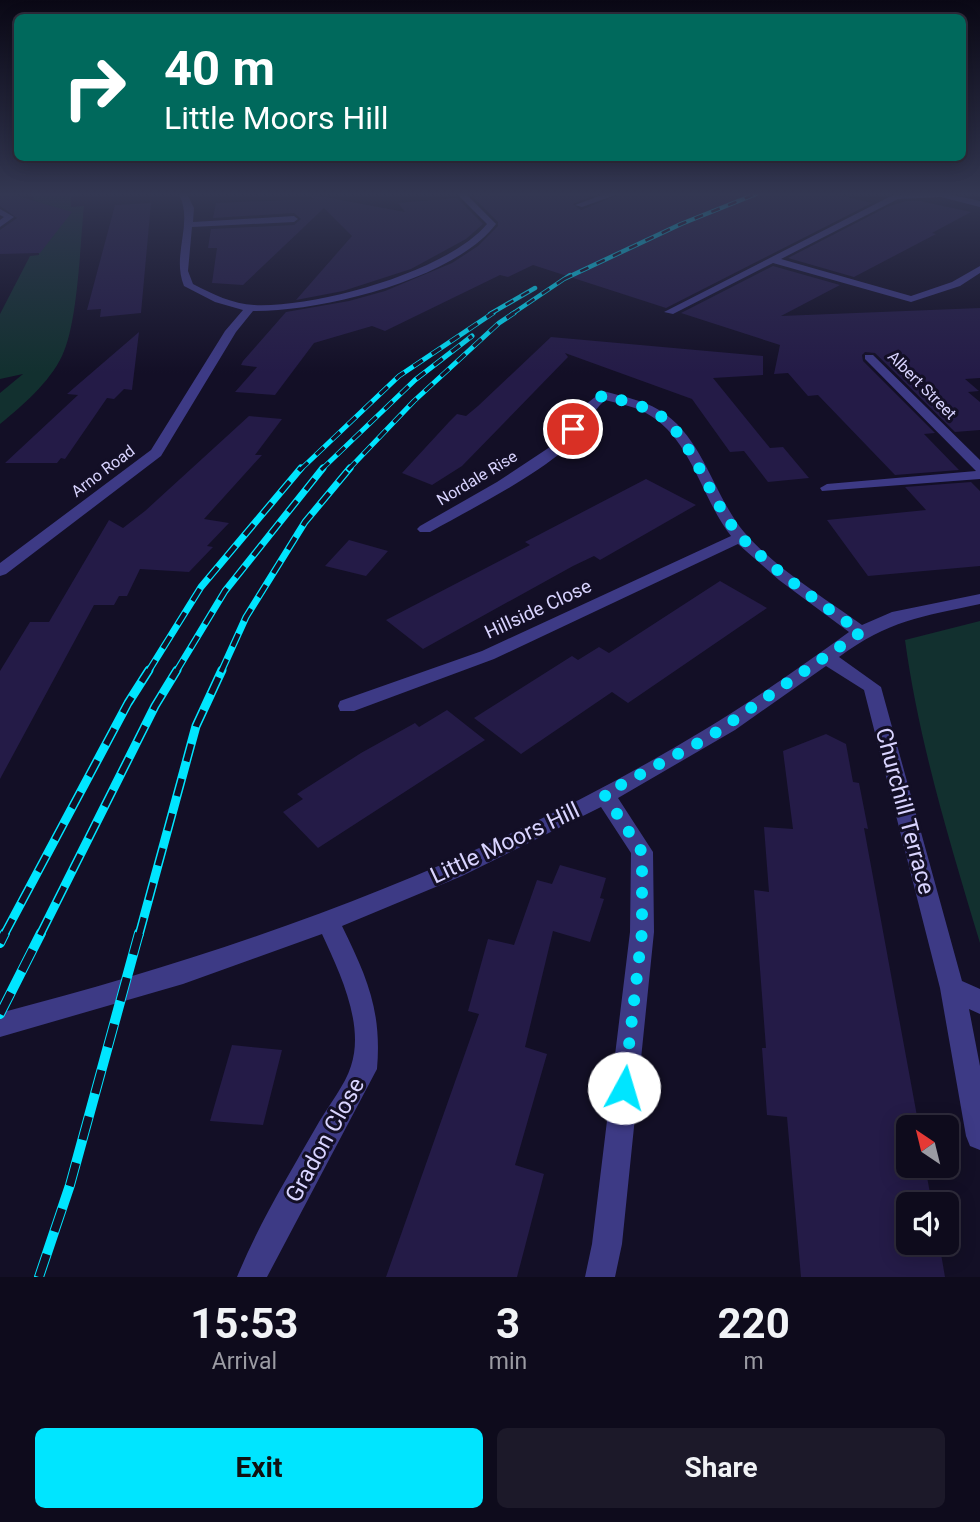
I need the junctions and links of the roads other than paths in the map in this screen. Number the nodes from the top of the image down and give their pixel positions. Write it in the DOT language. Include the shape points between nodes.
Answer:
graph roads {
  1 [pos="185,254"];
  2 [pos="457,254"];
  3 [pos="786,254"];
  4 [pos="773,260"];
  5 [pos="980,269"];
  6 [pos="250,308"];
  7 [pos="669,312"];
  8 [pos="869,357"];
  9 [pos="980,468"];
  10 [pos="980,475"];
  11 [pos="827,488"];
  12 [pos="425,530"];
  13 [pos="741,537"];
  14 [pos="0,571"];
  15 [pos="980,599"];
  16 [pos="861,632"];
  17 [pos="826,657"];
  18 [pos="347,706"];
  19 [pos="604,794"];
  20 [pos="327,920"];
  21 [pos="952,988"];
  22 [pos="980,1002"];
  23 [pos="0,1025"];
  24 [pos="980,1136"];
  25 [pos="252,1277"];
  26 [pos="600,1277"];
  1 -- 6 [label="street" via="183,271 189,286 213,299"];
  2 -- 6 [label="street" via="338,301"];
  3 -- 4 [label="street"];
  4 -- 5 [label="street" via="911,299 956,284"];
  4 -- 7 [label="street"];
  6 -- 14 [label="street, Arno Road" via="156,453"];
  8 -- 9 [label="street, Albert Street"];
  10 -- 11 [label="street"];
  12 -- 13 [label="street, Nordale Rise" via="561,446 603,395 655,412 674,426"];
  13 -- 16 [label="street"];
  13 -- 18 [label="street, Hillside Close" via="488,655"];
  15 -- 16 [label="street, Little Moors Hill" via="898,616"];
  16 -- 17 [label="street, Little Moors Hill"];
  17 -- 19 [label="street, Little Moors Hill" via="709,737"];
  17 -- 21 [label="street, Churchill Terrace" via="872,687"];
  19 -- 20 [label="street, Little Moors Hill" via="428,880"];
  19 -- 26 [label="street" via="642,852 642,932"];
  20 -- 23 [label="street, Little Moors Hill" via="150,983"];
  20 -- 25 [label="street, Gradon Close" via="360,992 368,1037 365,1069"];
  21 -- 22 [label="street"];
  21 -- 24 [label="street, Churchill Terrace"];
}
